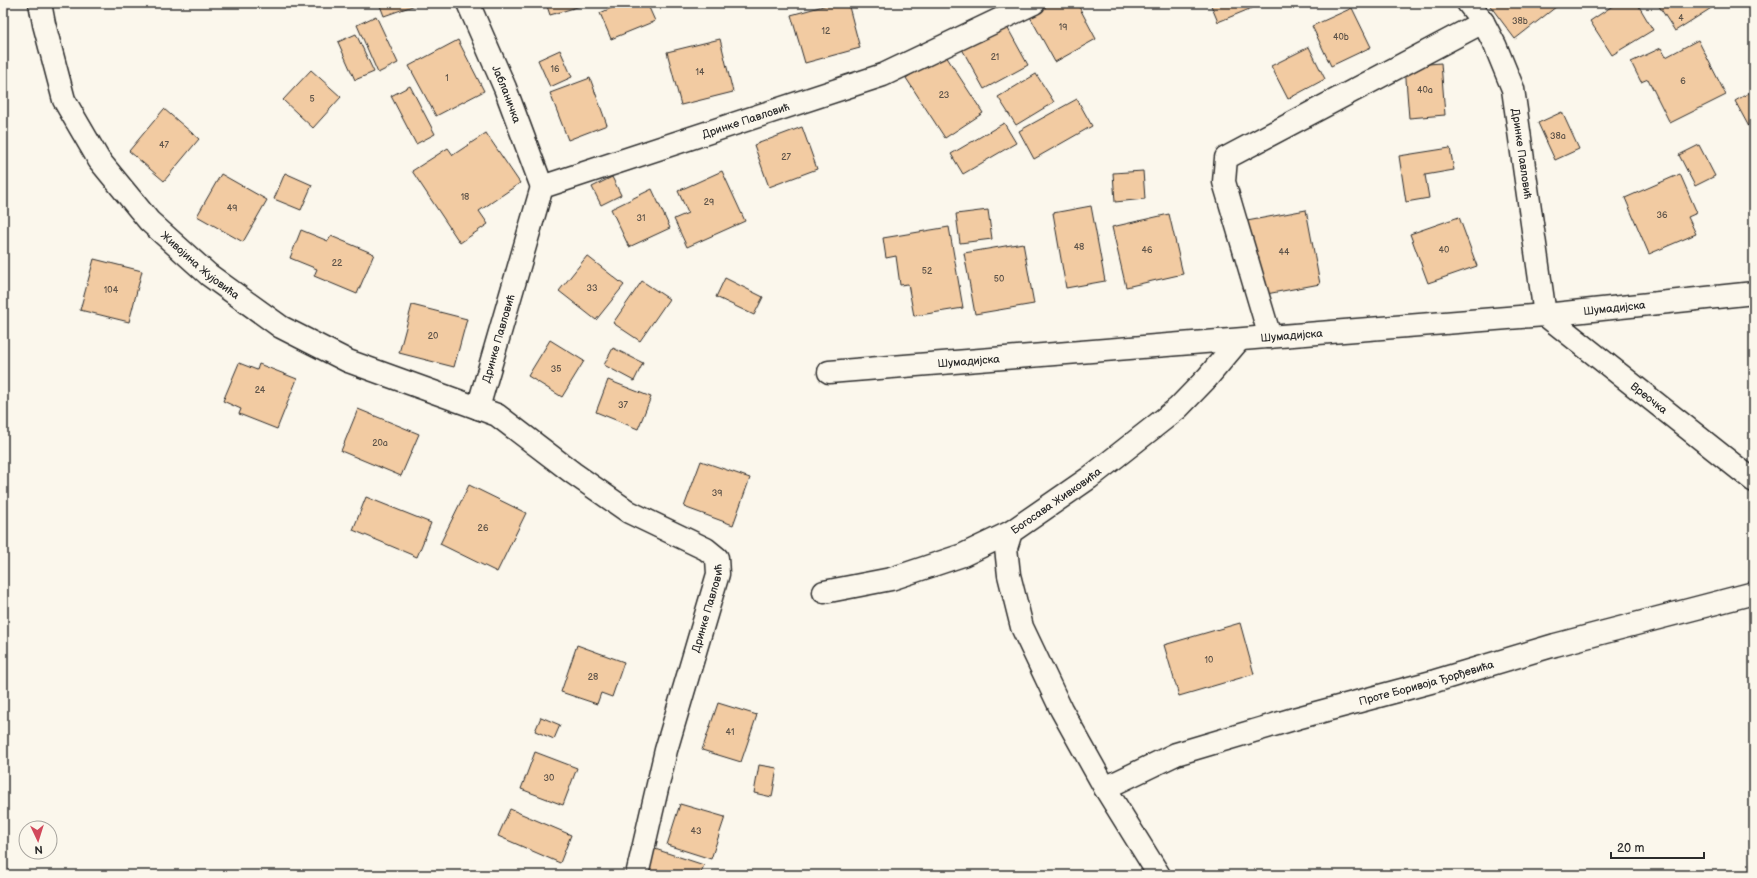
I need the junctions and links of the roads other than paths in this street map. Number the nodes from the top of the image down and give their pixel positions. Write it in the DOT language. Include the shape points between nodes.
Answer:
graph roads {
  1 [pos="40,3"];
  2 [pos="468,3"];
  3 [pos="1034,3"];
  4 [pos="1468,3"];
  5 [pos="1483,22"];
  6 [pos="542,187"];
  7 [pos="1754,293"];
  8 [pos="1545,315"];
  9 [pos="1270,337"];
  10 [pos="1239,340"];
  11 [pos="829,372"];
  12 [pos="478,408"];
  13 [pos="1754,481"];
  14 [pos="1011,532"];
  15 [pos="824,592"];
  16 [pos="1754,593"];
  17 [pos="1105,788"];
  18 [pos="637,875"];
  19 [pos="1158,875"];
  1 -- 12 [label="street, Живојина Жујовића" via="64,100 99,160 149,221 209,275 281,327 348,361"];
  2 -- 6 [label="street, Јабланичка" via="505,88"];
  3 -- 6 [label="street, Дринке Павловић" via="883,75"];
  4 -- 5 [label="street, Дринке Павловић"];
  5 -- 8 [label="street, Дринке Павловић" via="1513,89"];
  5 -- 9 [label="street" via="1226,158 1224,182"];
  6 -- 12 [label="street, Дринке Павловић"];
  7 -- 8 [label="street, Шумадијска"];
  8 -- 9 [label="street, Шумадијска"];
  8 -- 13 [label="street, Вреочка"];
  9 -- 10 [label="street, Шумадијска"];
  10 -- 11 [label="street, Шумадијска"];
  10 -- 14 [label="street, Богосава Живковића" via="1178,408 1089,478"];
  12 -- 18 [label="street, Дринке Павловић" via="498,415 629,512 706,549 717,558 718,574 666,750"];
  14 -- 15 [label="street" via="963,555 891,579"];
  14 -- 17 [label="street, Богосава Живковића" via="1006,548 1009,575 1022,627 1061,710"];
  16 -- 17 [label="street, Проте Боривоја Ђорђевића" via="1555,645 1176,754"];
  17 -- 19 [label="street, Богосава Живковића"];
}
